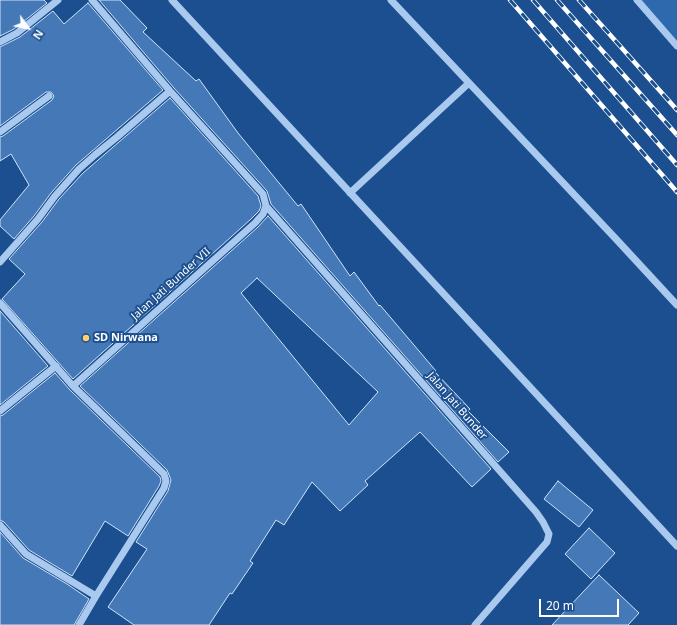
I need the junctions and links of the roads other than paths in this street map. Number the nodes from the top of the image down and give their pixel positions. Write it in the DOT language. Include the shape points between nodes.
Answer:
graph roads {
  1 [pos="58,0"];
  2 [pos="92,0"];
  3 [pos="172,0"];
  4 [pos="391,0"];
  5 [pos="637,0"];
  6 [pos="0,42"];
  7 [pos="677,46"];
  8 [pos="469,83"];
  9 [pos="170,91"];
  10 [pos="48,96"];
  11 [pos="0,132"];
  12 [pos="350,192"];
  13 [pos="266,206"];
  14 [pos="0,262"];
  15 [pos="0,303"];
  16 [pos="677,305"];
  17 [pos="56,366"];
  18 [pos="73,386"];
  19 [pos="0,411"];
  20 [pos="0,525"];
  21 [pos="677,546"];
  22 [pos="96,596"];
  23 [pos="79,625"];
  24 [pos="475,625"];
  1 -- 6 [label="street" via="17,33"];
  2 -- 9 [label="street"];
  3 -- 12 [label="street"];
  4 -- 8 [label="street"];
  5 -- 7 [label="street"];
  8 -- 12 [label="street"];
  8 -- 16 [label="street"];
  9 -- 13 [label="street" via="263,194"];
  9 -- 14 [label="street" via="79,169"];
  10 -- 11 [label="street"];
  12 -- 21 [label="street"];
  13 -- 18 [label="street, Jalan Jati Bunder VII" via="255,223"];
  13 -- 24 [label="street, Jalan Jati Bunder" via="544,522 549,534 547,542"];
  15 -- 17 [label="street"];
  17 -- 18 [label="street"];
  17 -- 19 [label="street"];
  18 -- 22 [label="street" via="164,474 166,481"];
  20 -- 22 [label="street" via="26,554"];
  22 -- 23 [label="street"];
}
